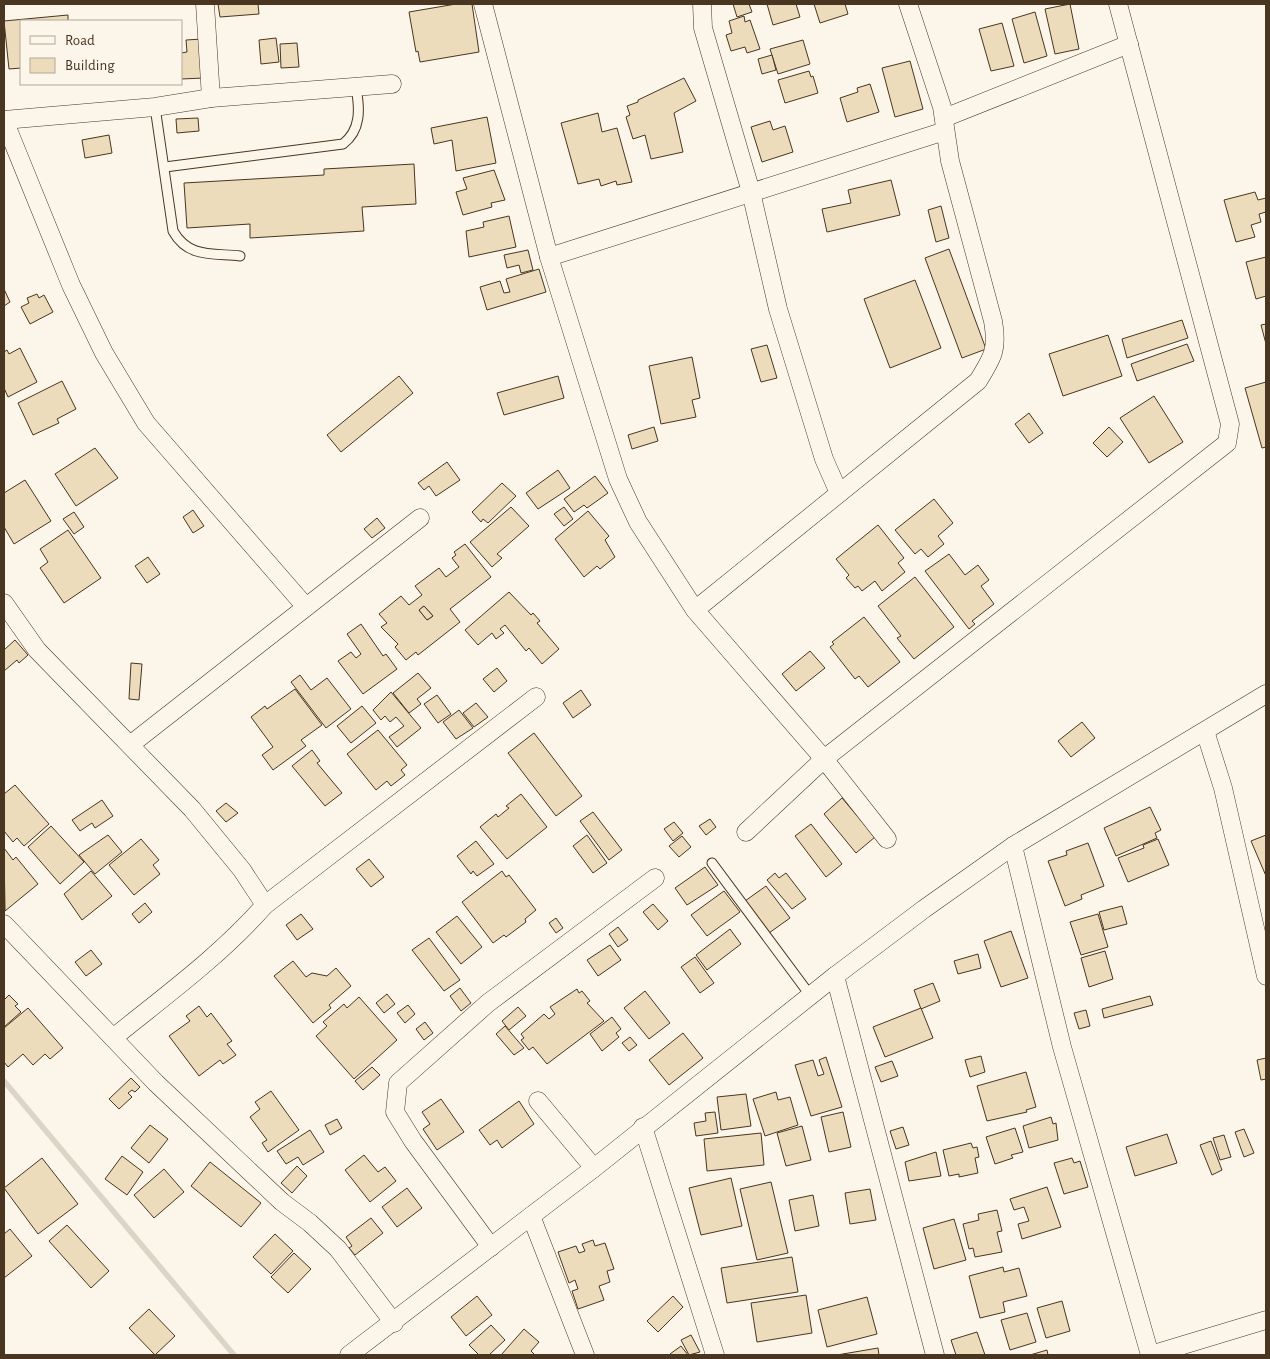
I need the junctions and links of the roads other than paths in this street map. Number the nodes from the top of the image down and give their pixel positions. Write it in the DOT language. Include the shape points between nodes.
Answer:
graph roads {
  1 [pos="205,4"];
  2 [pos="483,4"];
  3 [pos="702,4"];
  4 [pos="908,4"];
  5 [pos="1118,4"];
  6 [pos="1129,44"];
  7 [pos="392,84"];
  8 [pos="356,88"];
  9 [pos="212,98"];
  10 [pos="156,107"];
  11 [pos="4,120"];
  12 [pos="945,125"];
  13 [pos="165,167"];
  14 [pos="751,192"];
  15 [pos="240,256"];
  16 [pos="549,257"];
  17 [pos="839,493"];
  18 [pos="420,518"];
  19 [pos="4,603"];
  20 [pos="306,607"];
  21 [pos="695,610"];
  22 [pos="1266,694"];
  23 [pos="536,697"];
  24 [pos="1205,731"];
  25 [pos="130,745"];
  26 [pos="824,759"];
  27 [pos="746,832"];
  28 [pos="887,839"];
  29 [pos="1013,846"];
  30 [pos="712,863"];
  31 [pos="655,878"];
  32 [pos="265,905"];
  33 [pos="4,924"];
  34 [pos="835,976"];
  35 [pos="1266,976"];
  36 [pos="810,995"];
  37 [pos="113,1038"];
  38 [pos="538,1100"];
  39 [pos="643,1126"];
  40 [pos="594,1168"];
  41 [pos="531,1216"];
  42 [pos="491,1247"];
  43 [pos="1266,1320"];
  44 [pos="394,1323"];
  45 [pos="1201,1347"];
  46 [pos="349,1355"];
  47 [pos="586,1355"];
  48 [pos="715,1355"];
  49 [pos="935,1355"];
  50 [pos="1150,1355"];
  1 -- 9 [label="street"];
  2 -- 16 [label="street"];
  3 -- 14 [label="street" via="703,28"];
  4 -- 12 [label="street"];
  5 -- 6 [label="street"];
  6 -- 12 [label="street"];
  6 -- 26 [label="street" via="1230,424 1227,443"];
  7 -- 8 [label="street"];
  8 -- 9 [label="street"];
  8 -- 13 [label="lane" via="360,108 356,127 351,138 343,144"];
  9 -- 10 [label="street"];
  10 -- 11 [label="street"];
  10 -- 13 [label="lane"];
  11 -- 20 [label="street" via="70,285 104,353 146,423"];
  12 -- 14 [label="street"];
  12 -- 17 [label="street" via="950,161 993,321 994,355 978,381"];
  13 -- 15 [label="lane" via="172,231 180,243 191,251"];
  14 -- 16 [label="street"];
  14 -- 17 [label="street" via="778,309 824,459"];
  16 -- 21 [label="street" via="618,478 638,522"];
  17 -- 21 [label="street"];
  18 -- 20 [label="street"];
  19 -- 25 [label="street" via="37,650"];
  20 -- 25 [label="street"];
  21 -- 26 [label="street"];
  22 -- 24 [label="street"];
  23 -- 32 [label="street"];
  24 -- 29 [label="street"];
  24 -- 35 [label="street" via="1223,788"];
  25 -- 32 [label="street" via="192,809 242,870"];
  26 -- 27 [label="street"];
  26 -- 28 [label="street"];
  29 -- 34 [label="street"];
  29 -- 50 [label="street" via="1062,1047"];
  30 -- 36 [label="lane"];
  31 -- 42 [label="street" via="488,1003 398,1083 395,1112 413,1142"];
  32 -- 37 [label="street" via="202,967"];
  33 -- 37 [label="street"];
  34 -- 36 [label="street"];
  34 -- 49 [label="street"];
  36 -- 39 [label="street"];
  37 -- 44 [label="street" via="282,1202 338,1250"];
  38 -- 40 [label="street"];
  39 -- 40 [label="street"];
  39 -- 48 [label="street"];
  40 -- 41 [label="street"];
  41 -- 42 [label="street"];
  41 -- 47 [label="street"];
  42 -- 44 [label="street"];
  43 -- 45 [label="street"];
  44 -- 46 [label="street"];
  45 -- 50 [label="street"];
}
